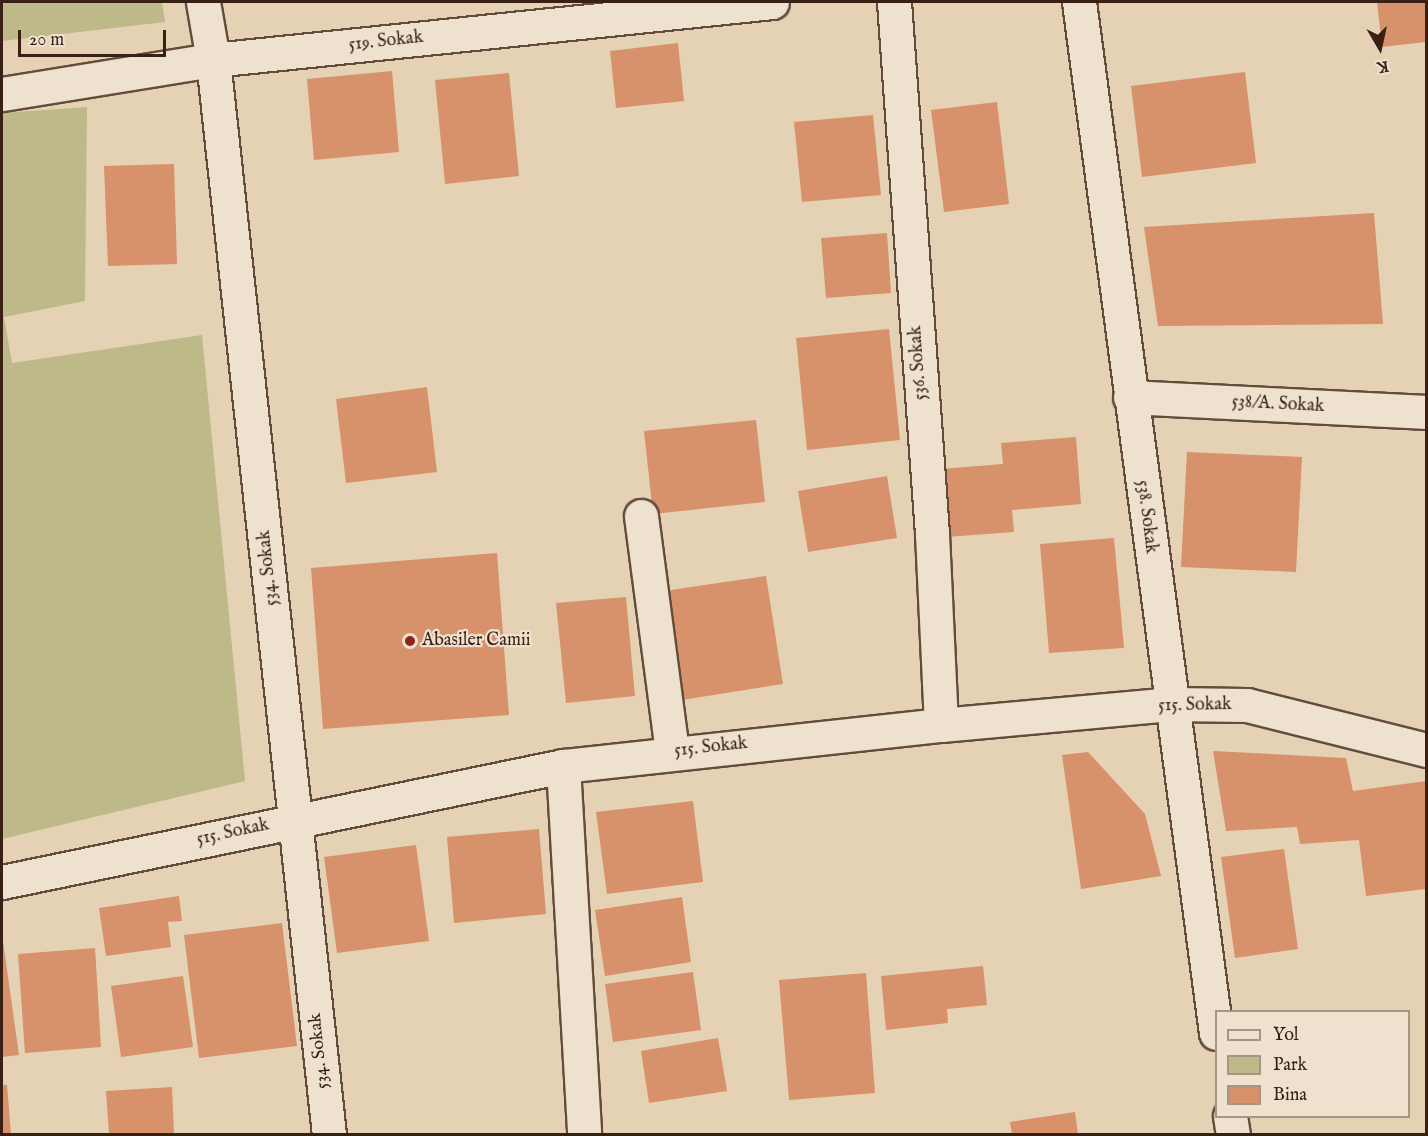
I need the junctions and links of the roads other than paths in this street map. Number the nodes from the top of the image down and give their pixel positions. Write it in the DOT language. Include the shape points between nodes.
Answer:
graph roads {
  1 [pos="203,2"];
  2 [pos="772,2"];
  3 [pos="894,2"];
  4 [pos="1079,2"];
  5 [pos="213,60"];
  6 [pos="2,94"];
  7 [pos="1130,397"];
  8 [pos="1426,412"];
  9 [pos="641,516"];
  10 [pos="1170,704"];
  11 [pos="941,725"];
  12 [pos="1426,750"];
  13 [pos="672,752"];
  14 [pos="562,766"];
  15 [pos="297,820"];
  16 [pos="2,882"];
  17 [pos="1215,1026"];
  18 [pos="1230,1118"];
  19 [pos="328,1134"];
  20 [pos="584,1134"];
  21 [pos="1233,1134"];
  1 -- 5 [label="street, 534. Sokak"];
  2 -- 5 [label="street, 519. Sokak"];
  3 -- 11 [label="street, 536. Sokak" via="931,522"];
  4 -- 7 [label="street, 538. Sokak"];
  5 -- 6 [label="street, 519. Sokak"];
  5 -- 15 [label="street, 534. Sokak"];
  7 -- 8 [label="street, 538/A. Sokak"];
  7 -- 10 [label="street, 538. Sokak"];
  9 -- 13 [label="street"];
  10 -- 11 [label="street, 515. Sokak"];
  10 -- 12 [label="street, 515. Sokak" via="1246,705"];
  10 -- 17 [label="street, 538. Sokak"];
  11 -- 13 [label="street, 515. Sokak"];
  13 -- 14 [label="street, 515. Sokak"];
  14 -- 15 [label="street, 515. Sokak"];
  14 -- 20 [label="street"];
  15 -- 16 [label="street, 515. Sokak"];
  15 -- 19 [label="street, 534. Sokak"];
  18 -- 21 [label="street"];
}
